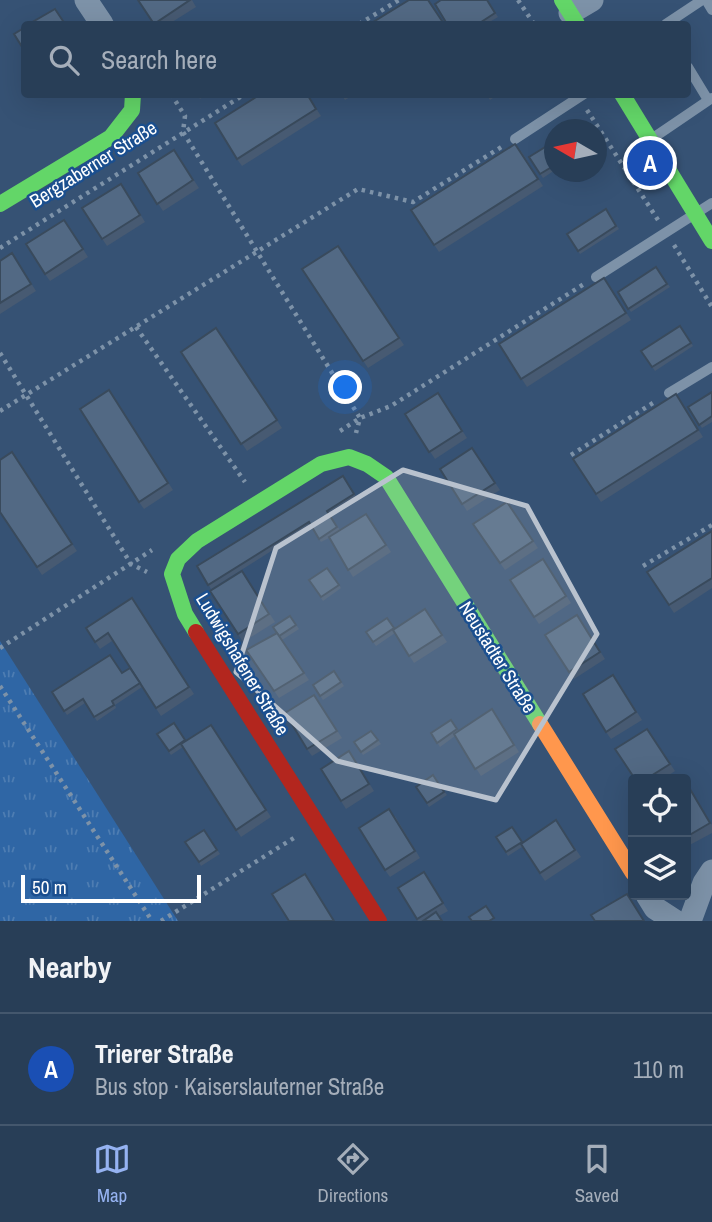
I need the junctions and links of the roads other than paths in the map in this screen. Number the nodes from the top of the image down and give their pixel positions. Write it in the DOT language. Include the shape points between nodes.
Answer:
graph roads {
  1 [pos="86,0"];
  2 [pos="592,0"];
  3 [pos="704,0"];
  4 [pos="712,10"];
  5 [pos="570,13"];
  6 [pos="100,21"];
  7 [pos="671,21"];
  8 [pos="691,71"];
  9 [pos="132,98"];
  10 [pos="579,98"];
  11 [pos="624,98"];
  12 [pos="710,99"];
  13 [pos="515,139"];
  14 [pos="650,140"];
  15 [pos="712,203"];
  16 [pos="0,204"];
  17 [pos="695,214"];
  18 [pos="712,240"];
  19 [pos="596,277"];
  20 [pos="712,367"];
  21 [pos="669,393"];
  22 [pos="349,457"];
  23 [pos="628,865"];
  24 [pos="712,871"];
  25 [pos="650,900"];
  26 [pos="379,921"];
  27 [pos="675,921"];
  28 [pos="690,921"];
  1 -- 6 [label="street"];
  2 -- 5 [label="street"];
  3 -- 4 [label="lane"];
  3 -- 7 [label="lane"];
  8 -- 12 [label="lane"];
  9 -- 16 [label="street, Bergzaberner Straße" via="132,110 111,137"];
  10 -- 13 [label="lane"];
  11 -- 14 [label="street"];
  12 -- 14 [label="lane"];
  14 -- 17 [label="street"];
  15 -- 17 [label="lane"];
  17 -- 18 [label="street"];
  17 -- 19 [label="lane"];
  20 -- 21 [label="lane"];
  22 -- 23 [label="street, Neustadter Straße" via="386,477"];
  22 -- 26 [label="street, Ludwigshafener Straße" via="321,464 197,541 178,559 172,574 185,614"];
  24 -- 28 [label="street"];
  25 -- 27 [label="street"];
}
